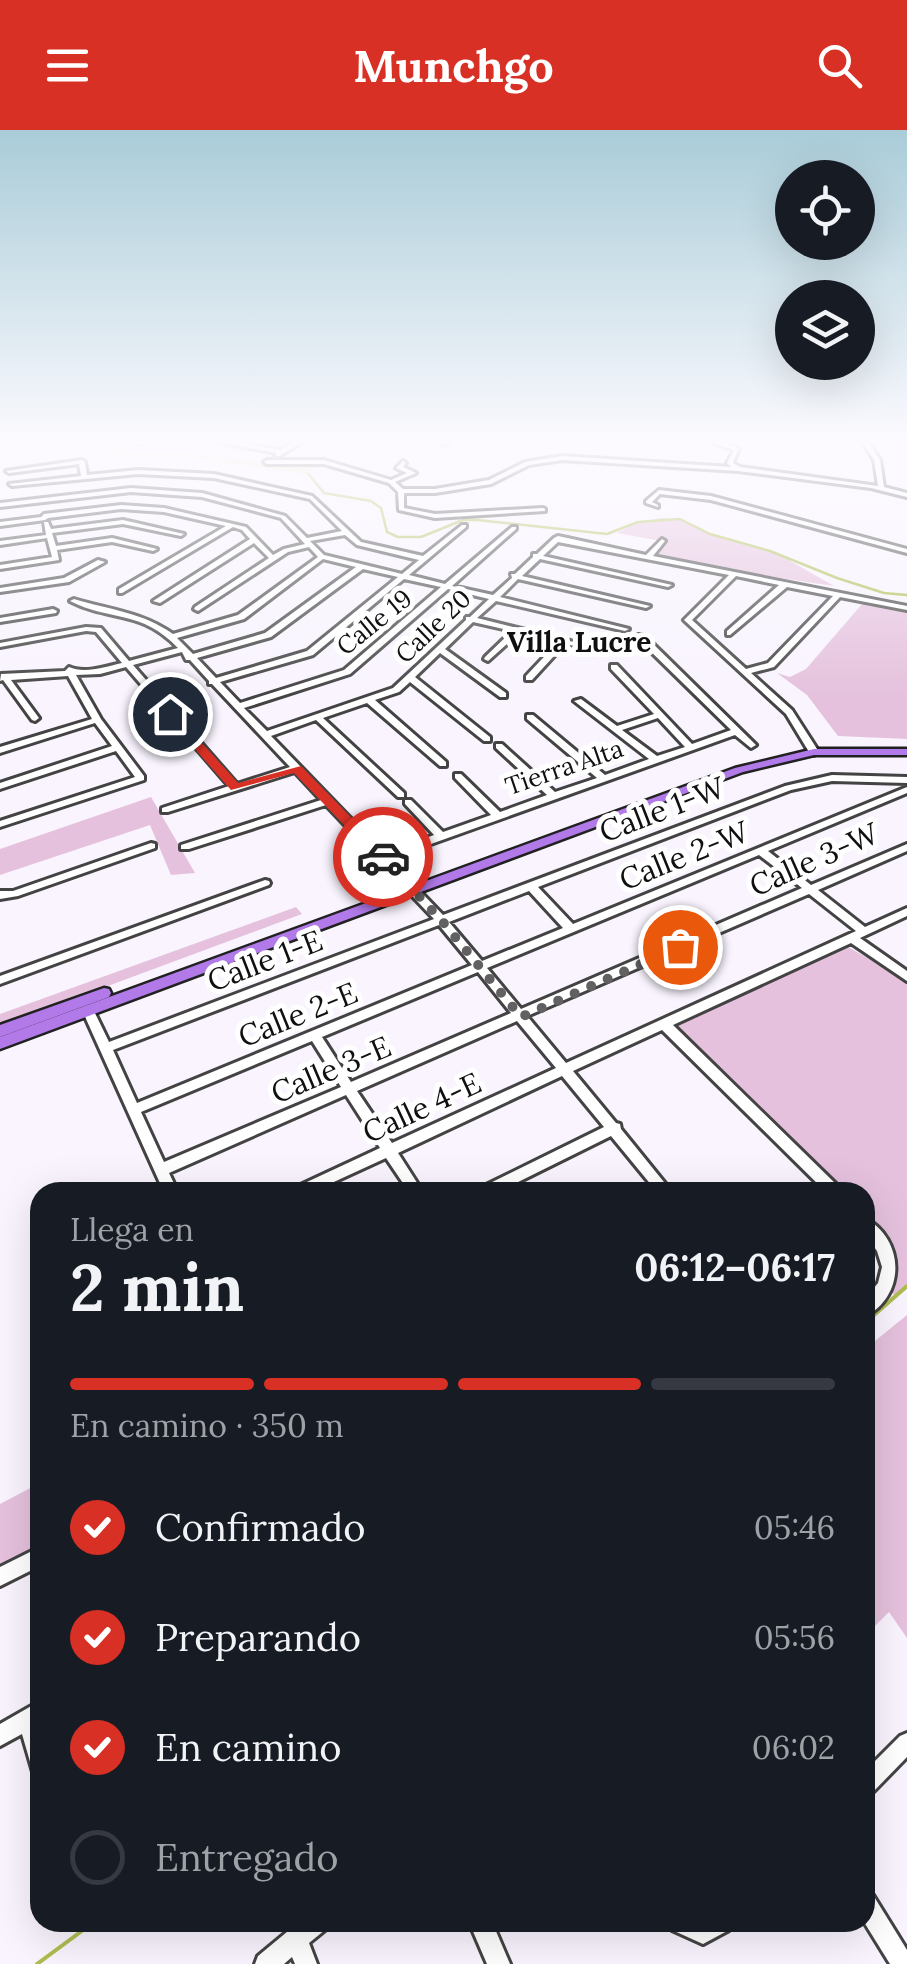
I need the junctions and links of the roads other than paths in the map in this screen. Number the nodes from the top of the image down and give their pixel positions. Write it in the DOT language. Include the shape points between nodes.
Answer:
graph roads {
  1 [pos="47,526"];
  2 [pos="101,526"];
  3 [pos="140,526"];
  4 [pos="231,526"];
  5 [pos="234,526"];
  6 [pos="292,526"];
  7 [pos="341,526"];
  8 [pos="464,526"];
  9 [pos="811,526"];
  10 [pos="514,528"];
  11 [pos="348,532"];
  12 [pos="49,534"];
  13 [pos="181,534"];
  14 [pos="255,540"];
  15 [pos="662,541"];
  16 [pos="308,542"];
  17 [pos="0,543"];
  18 [pos="153,549"];
  19 [pos="907,551"];
  20 [pos="54,553"];
  21 [pos="536,556"];
  22 [pos="322,557"];
  23 [pos="647,558"];
  24 [pos="425,559"];
  25 [pos="272,560"];
  26 [pos="100,562"];
  27 [pos="0,567"];
  28 [pos="361,567"];
  29 [pos="733,575"];
  30 [pos="514,576"];
  31 [pos="404,577"];
  32 [pos="668,585"];
  33 [pos="784,585"];
  34 [pos="449,587"];
  35 [pos="0,591"];
  36 [pos="122,591"];
  37 [pos="840,594"];
  38 [pos="492,597"];
  39 [pos="74,601"];
  40 [pos="157,602"];
  41 [pos="646,606"];
  42 [pos="907,608"];
  43 [pos="198,609"];
  44 [pos="54,611"];
  45 [pos="469,619"];
  46 [pos="0,620"];
  47 [pos="625,629"];
  48 [pos="518,630"];
  49 [pos="730,633"];
  50 [pos="640,637"];
  51 [pos="563,641"];
  52 [pos="0,645"];
  53 [pos="180,647"];
  54 [pos="438,648"];
  55 [pos="594,648"];
  56 [pos="488,659"];
  57 [pos="126,663"];
  58 [pos="614,667"];
  59 [pos="70,672"];
  60 [pos="744,672"];
  61 [pos="2,676"];
  62 [pos="409,677"];
  63 [pos="529,678"];
  64 [pos="212,682"];
  65 [pos="503,696"];
  66 [pos="368,698"];
  67 [pos="578,701"];
  68 [pos="237,707"];
  69 [pos="660,715"];
  70 [pos="316,716"];
  71 [pos="530,717"];
  72 [pos="34,718"];
  73 [pos="97,720"];
  74 [pos="616,729"];
  75 [pos="737,731"];
  76 [pos="264,734"];
  77 [pos="487,739"];
  78 [pos="751,744"];
  79 [pos="907,744"];
  80 [pos="499,746"];
  81 [pos="117,748"];
  82 [pos="691,748"];
  83 [pos="812,748"];
  84 [pos="0,750"];
  85 [pos="907,752"];
  86 [pos="656,760"];
  87 [pos="444,764"];
  88 [pos="296,768"];
  89 [pos="458,776"];
  90 [pos="603,778"];
  91 [pos="907,780"];
  92 [pos="0,786"];
  93 [pos="235,788"];
  94 [pos="907,790"];
  95 [pos="552,795"];
  96 [pos="328,801"];
  97 [pos="165,810"];
  98 [pos="496,814"];
  99 [pos="0,824"];
  100 [pos="439,834"];
  101 [pos="152,846"];
  102 [pos="185,846"];
  103 [pos="907,847"];
  104 [pos="762,852"];
  105 [pos="380,854"];
  106 [pos="266,883"];
  107 [pos="410,886"];
  108 [pos="531,887"];
  109 [pos="810,889"];
  110 [pos="0,894"];
  111 [pos="907,912"];
  112 [pos="442,921"];
  113 [pos="571,929"];
  114 [pos="854,937"];
  115 [pos="480,967"];
  116 [pos="907,977"];
  117 [pos="0,980"];
  118 [pos="88,1010"];
  119 [pos="521,1017"];
  120 [pos="665,1024"];
  121 [pos="0,1031"];
  122 [pos="314,1035"];
  123 [pos="0,1043"];
  124 [pos="106,1048"];
  125 [pos="566,1068"];
  126 [pos="350,1090"];
  127 [pos="135,1109"];
  128 [pos="615,1128"];
  129 [pos="389,1152"];
  130 [pos="161,1170"];
  131 [pos="167,1182"];
  132 [pos="322,1182"];
  133 [pos="409,1182"];
  134 [pos="505,1182"];
  135 [pos="657,1182"];
  136 [pos="824,1182"];
  137 [pos="875,1236"];
  138 [pos="875,1299"];
  139 [pos="30,1561"];
  140 [pos="0,1577"];
  141 [pos="30,1717"];
  142 [pos="0,1736"];
  143 [pos="907,1743"];
  144 [pos="875,1776"];
  145 [pos="875,1919"];
  146 [pos="305,1932"];
  147 [pos="485,1932"];
  148 [pos="296,1940"];
  149 [pos="266,1964"];
  150 [pos="306,1964"];
  151 [pos="499,1964"];
  152 [pos="903,1964"];
  1 -- 12 [label="street"];
  2 -- 12 [label="street"];
  3 -- 13 [label="street"];
  4 -- 36 [label="street"];
  5 -- 14 [label="street"];
  6 -- 16 [label="street"];
  7 -- 11 [label="street"];
  8 -- 24 [label="street"];
  9 -- 19 [label="street"];
  10 -- 34 [label="street, Calle 19"];
  11 -- 16 [label="street"];
  11 -- 24 [label="street" via="360,544"];
  12 -- 17 [label="street"];
  12 -- 20 [label="street"];
  14 -- 25 [label="street"];
  14 -- 40 [label="street"];
  15 -- 23 [label="street"];
  16 -- 22 [label="street"];
  16 -- 25 [label="street"];
  18 -- 20 [label="street" via="112,540"];
  20 -- 27 [label="street"];
  21 -- 23 [label="street, Calle 20" via="557,538"];
  21 -- 30 [label="street, Calle 20"];
  21 -- 32 [label="street"];
  22 -- 28 [label="street"];
  22 -- 53 [label="street" via="241,617"];
  23 -- 29 [label="street"];
  24 -- 31 [label="street"];
  25 -- 43 [label="street"];
  26 -- 35 [label="street" via="66,580"];
  28 -- 31 [label="street"];
  28 -- 53 [label="street" via="268,636"];
  29 -- 33 [label="street"];
  29 -- 60 [label="street" via="688,620"];
  30 -- 38 [label="street, Calle 20"];
  30 -- 41 [label="street"];
  31 -- 34 [label="street"];
  31 -- 64 [label="street" via="310,653"];
  33 -- 37 [label="street"];
  33 -- 49 [label="street"];
  34 -- 38 [label="street"];
  34 -- 68 [label="street, Calle 19" via="347,672"];
  37 -- 42 [label="street"];
  37 -- 60 [label="street" via="771,665"];
  38 -- 45 [label="street, Calle 20"];
  38 -- 47 [label="street"];
  39 -- 53 [label="street" via="141,615"];
  44 -- 46 [label="street"];
  45 -- 48 [label="street"];
  45 -- 54 [label="street, Calle 20"];
  48 -- 51 [label="street"];
  48 -- 56 [label="street"];
  50 -- 75 [label="street"];
  51 -- 55 [label="street"];
  51 -- 63 [label="street"];
  52 -- 57 [label="street" via="92,628"];
  53 -- 57 [label="street"];
  53 -- 64 [label="street"];
  54 -- 62 [label="street, Calle 20"];
  54 -- 65 [label="street"];
  57 -- 59 [label="street"];
  57 -- 93 [label="street"];
  58 -- 69 [label="street"];
  59 -- 61 [label="street"];
  59 -- 73 [label="street"];
  60 -- 83 [label="street" via="789,712"];
  61 -- 72 [label="street"];
  62 -- 66 [label="street, Calle 20" via="396,690"];
  62 -- 77 [label="street"];
  64 -- 68 [label="street"];
  66 -- 70 [label="street, Calle 20"];
  66 -- 87 [label="street"];
  67 -- 74 [label="street"];
  68 -- 76 [label="street"];
  69 -- 74 [label="street"];
  69 -- 82 [label="street"];
  70 -- 76 [label="street, Calle 20"];
  70 -- 100 [label="street"];
  71 -- 90 [label="street"];
  73 -- 81 [label="street"];
  73 -- 84 [label="street"];
  74 -- 86 [label="street"];
  75 -- 78 [label="street"];
  75 -- 82 [label="street, Tierra Alta"];
  76 -- 88 [label="street"];
  79 -- 83 [label="main road"];
  80 -- 95 [label="street"];
  81 -- 92 [label="street"];
  81 -- 99 [label="street" via="141,778"];
  82 -- 86 [label="street, Tierra Alta"];
  83 -- 85 [label="main road"];
  83 -- 107 [label="main road"];
  86 -- 90 [label="street, Tierra Alta"];
  88 -- 93 [label="street"];
  88 -- 96 [label="street"];
  89 -- 98 [label="street"];
  90 -- 95 [label="street, Tierra Alta"];
  91 -- 108 [label="street, Calle 1-W" via="832,778 788,788"];
  93 -- 97 [label="street"];
  94 -- 104 [label="street, Calle 2-W"];
  95 -- 98 [label="street, Tierra Alta"];
  96 -- 102 [label="street"];
  96 -- 105 [label="street"];
  98 -- 100 [label="street, Tierra Alta"];
  100 -- 105 [label="street, Tierra Alta"];
  101 -- 110 [label="street"];
  103 -- 109 [label="street, Calle 3-W"];
  104 -- 109 [label="street"];
  104 -- 113 [label="street, Calle 2-W"];
  105 -- 107 [label="street"];
  106 -- 117 [label="street"];
  107 -- 112 [label="street"];
  107 -- 118 [label="main road"];
  107 -- 121 [label="main road"];
  108 -- 112 [label="street, Calle 1-W"];
  108 -- 113 [label="street"];
  109 -- 114 [label="street"];
  109 -- 119 [label="street, Calle 3-W"];
  111 -- 114 [label="street, Calle 4-E"];
  112 -- 115 [label="street"];
  112 -- 124 [label="street, Calle 1-E"];
  113 -- 115 [label="street, Calle 2-W"];
  114 -- 116 [label="street"];
  114 -- 120 [label="street, Calle 4-E"];
  115 -- 119 [label="street"];
  115 -- 122 [label="street, Calle 2-E"];
  118 -- 123 [label="main road"];
  118 -- 124 [label="street"];
  119 -- 125 [label="street"];
  119 -- 126 [label="street, Calle 3-E"];
  120 -- 125 [label="street, Calle 4-E"];
  120 -- 136 [label="street"];
  122 -- 126 [label="street"];
  122 -- 127 [label="street, Calle 2-E"];
  124 -- 127 [label="street"];
  125 -- 128 [label="street"];
  125 -- 129 [label="street, Calle 4-E"];
  126 -- 129 [label="street"];
  126 -- 130 [label="street, Calle 3-E"];
  127 -- 130 [label="street"];
  128 -- 134 [label="street"];
  128 -- 135 [label="street"];
  129 -- 132 [label="street, Calle 4-E"];
  129 -- 133 [label="street"];
  130 -- 131 [label="street"];
  137 -- 138 [label="street" via="890,1264"];
  139 -- 140 [label="street"];
  141 -- 142 [label="street"];
  143 -- 144 [label="street"];
  145 -- 152 [label="street"];
  146 -- 148 [label="street"];
  147 -- 151 [label="street"];
  148 -- 149 [label="street"];
  148 -- 150 [label="street"];
}
